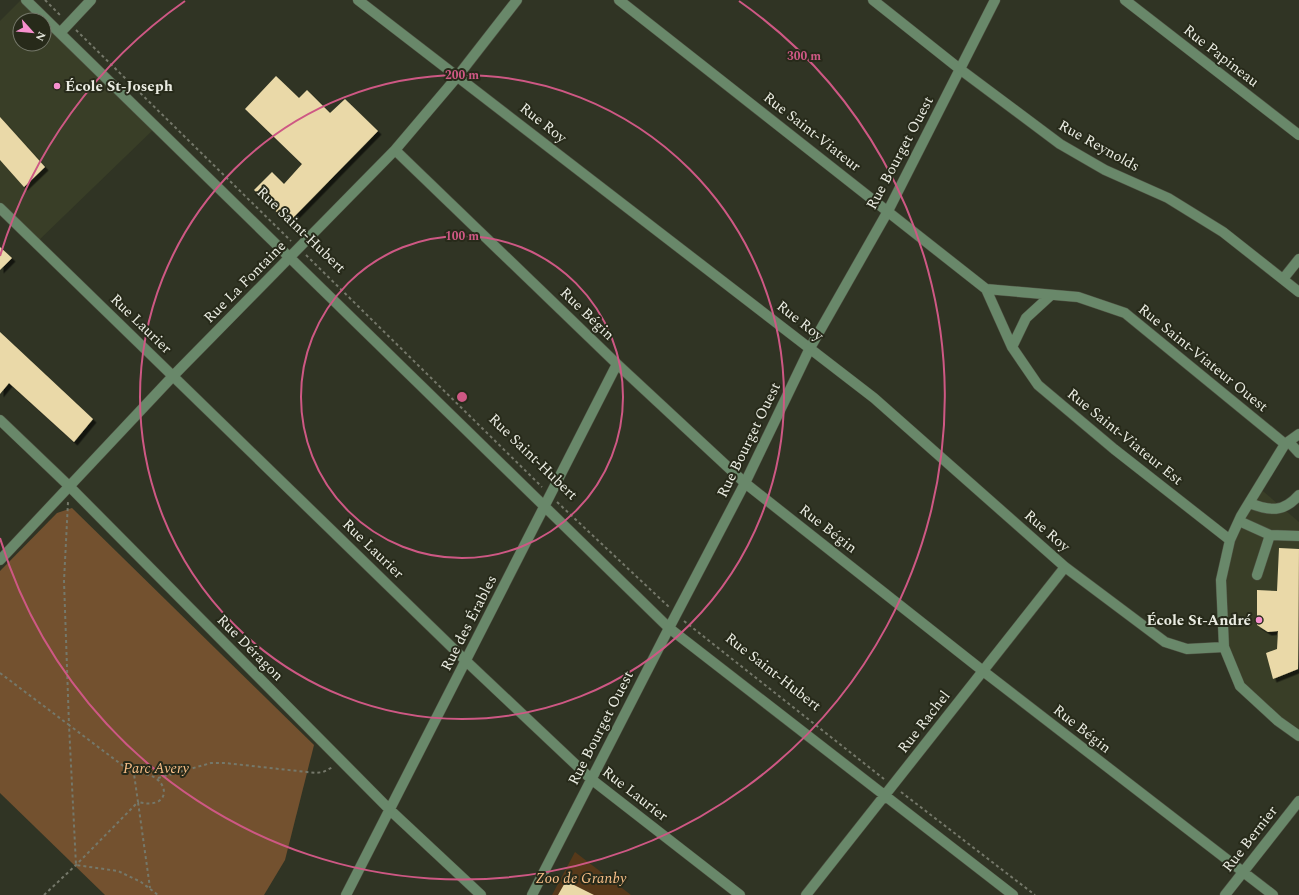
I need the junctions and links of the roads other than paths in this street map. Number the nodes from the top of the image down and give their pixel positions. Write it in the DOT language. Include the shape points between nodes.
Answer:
graph roads {
  1 [pos="26,0"];
  2 [pos="92,0"];
  3 [pos="358,0"];
  4 [pos="517,0"];
  5 [pos="619,0"];
  6 [pos="873,0"];
  7 [pos="996,0"];
  8 [pos="1125,0"];
  9 [pos="60,33"];
  10 [pos="961,70"];
  11 [pos="457,77"];
  12 [pos="1299,135"];
  13 [pos="395,150"];
  14 [pos="0,208"];
  15 [pos="888,211"];
  16 [pos="290,258"];
  17 [pos="1299,260"];
  18 [pos="1283,279"];
  19 [pos="986,289"];
  20 [pos="1299,292"];
  21 [pos="1050,296"];
  22 [pos="1012,346"];
  23 [pos="810,348"];
  24 [pos="617,364"];
  25 [pos="173,376"];
  26 [pos="0,420"];
  27 [pos="1299,434"];
  28 [pos="1287,443"];
  29 [pos="1299,453"];
  30 [pos="745,483"];
  31 [pos="69,486"];
  32 [pos="1299,495"];
  33 [pos="1249,502"];
  34 [pos="544,507"];
  35 [pos="1239,521"];
  36 [pos="1270,535"];
  37 [pos="1299,536"];
  38 [pos="1230,540"];
  39 [pos="0,560"];
  40 [pos="1065,567"];
  41 [pos="1257,575"];
  42 [pos="669,628"];
  43 [pos="1224,647"];
  44 [pos="466,661"];
  45 [pos="983,671"];
  46 [pos="1299,736"];
  47 [pos="591,779"];
  48 [pos="884,796"];
  49 [pos="1299,801"];
  50 [pos="390,810"];
  51 [pos="1243,872"];
  52 [pos="346,895"];
  53 [pos="480,895"];
  54 [pos="532,895"];
  55 [pos="740,895"];
  56 [pos="806,895"];
  57 [pos="1013,895"];
  58 [pos="1225,895"];
  59 [pos="1274,895"];
  1 -- 9 [label="street, Rue Saint-Hubert"];
  2 -- 9 [label="street"];
  3 -- 11 [label="street, Rue Roy"];
  4 -- 11 [label="street, Rue La Fontaine"];
  5 -- 15 [label="street, Rue Saint-Viateur"];
  6 -- 10 [label="street, Rue Reynolds"];
  7 -- 10 [label="street, Rue Bourget Ouest"];
  8 -- 12 [label="street, Rue Papineau"];
  9 -- 16 [label="street, Rue Saint-Hubert"];
  10 -- 15 [label="street, Rue Bourget Ouest"];
  10 -- 18 [label="street, Rue Reynolds" via="1060,144 1105,170 1174,202 1223,232"];
  11 -- 13 [label="street, Rue La Fontaine"];
  11 -- 23 [label="street, Rue Roy"];
  13 -- 16 [label="street, Rue La Fontaine"];
  13 -- 24 [label="street, Rue Bégin"];
  14 -- 25 [label="street, Rue Laurier"];
  15 -- 19 [label="street, Rue Saint-Viateur"];
  15 -- 23 [label="street, Rue Bourget Ouest"];
  16 -- 25 [label="street, Rue La Fontaine"];
  16 -- 34 [label="street, Rue Saint-Hubert"];
  17 -- 18 [label="street"];
  18 -- 20 [label="street, Rue Reynolds"];
  19 -- 21 [label="street, Rue Saint-Viateur Ouest"];
  19 -- 22 [label="street, Rue Saint-Viateur Est"];
  21 -- 22 [label="street" via="1026,318"];
  21 -- 28 [label="street, Rue Saint-Viateur Ouest" via="1078,297 1125,313"];
  22 -- 38 [label="street, Rue Saint-Viateur Est" via="1038,385 1114,449"];
  23 -- 30 [label="street, Rue Bourget Ouest"];
  23 -- 40 [label="street, Rue Roy" via="874,398"];
  24 -- 30 [label="street, Rue Bégin"];
  24 -- 34 [label="street, Rue des Érables"];
  25 -- 31 [label="street, Rue La Fontaine"];
  25 -- 44 [label="street, Rue Laurier"];
  26 -- 31 [label="street, Rue Déragon"];
  27 -- 28 [label="street"];
  28 -- 29 [label="street, Rue Saint-Viateur Ouest"];
  28 -- 33 [label="street"];
  30 -- 42 [label="street, Rue Bourget Ouest"];
  30 -- 45 [label="street, Rue Bégin"];
  31 -- 39 [label="street, Rue La Fontaine"];
  31 -- 50 [label="street, Rue Déragon"];
  32 -- 33 [label="street" via="1286,507 1276,509 1264,508"];
  33 -- 35 [label="street"];
  34 -- 42 [label="street, Rue Saint-Hubert"];
  34 -- 44 [label="street, Rue des Érables"];
  35 -- 36 [label="street"];
  35 -- 38 [label="street"];
  36 -- 37 [label="street"];
  36 -- 41 [label="street"];
  38 -- 43 [label="street" via="1221,580"];
  40 -- 43 [label="street, Rue Roy" via="1165,642 1187,649"];
  40 -- 45 [label="street, Rue Rachel"];
  42 -- 47 [label="street, Rue Bourget Ouest"];
  42 -- 48 [label="street, Rue Saint-Hubert"];
  43 -- 46 [label="street" via="1240,686 1278,721"];
  44 -- 47 [label="street, Rue Laurier"];
  44 -- 50 [label="street, Rue des Érables"];
  45 -- 48 [label="street, Rue Rachel"];
  45 -- 51 [label="street, Rue Bégin"];
  47 -- 54 [label="street, Rue Bourget Ouest"];
  47 -- 55 [label="street, Rue Laurier"];
  48 -- 56 [label="street, Rue Rachel"];
  48 -- 57 [label="street, Rue Saint-Hubert"];
  49 -- 51 [label="street, Rue Bernier"];
  50 -- 52 [label="street, Rue des Érables"];
  50 -- 53 [label="street, Rue Déragon"];
  51 -- 58 [label="street, Rue Bernier"];
  51 -- 59 [label="street, Rue Bégin"];
}
